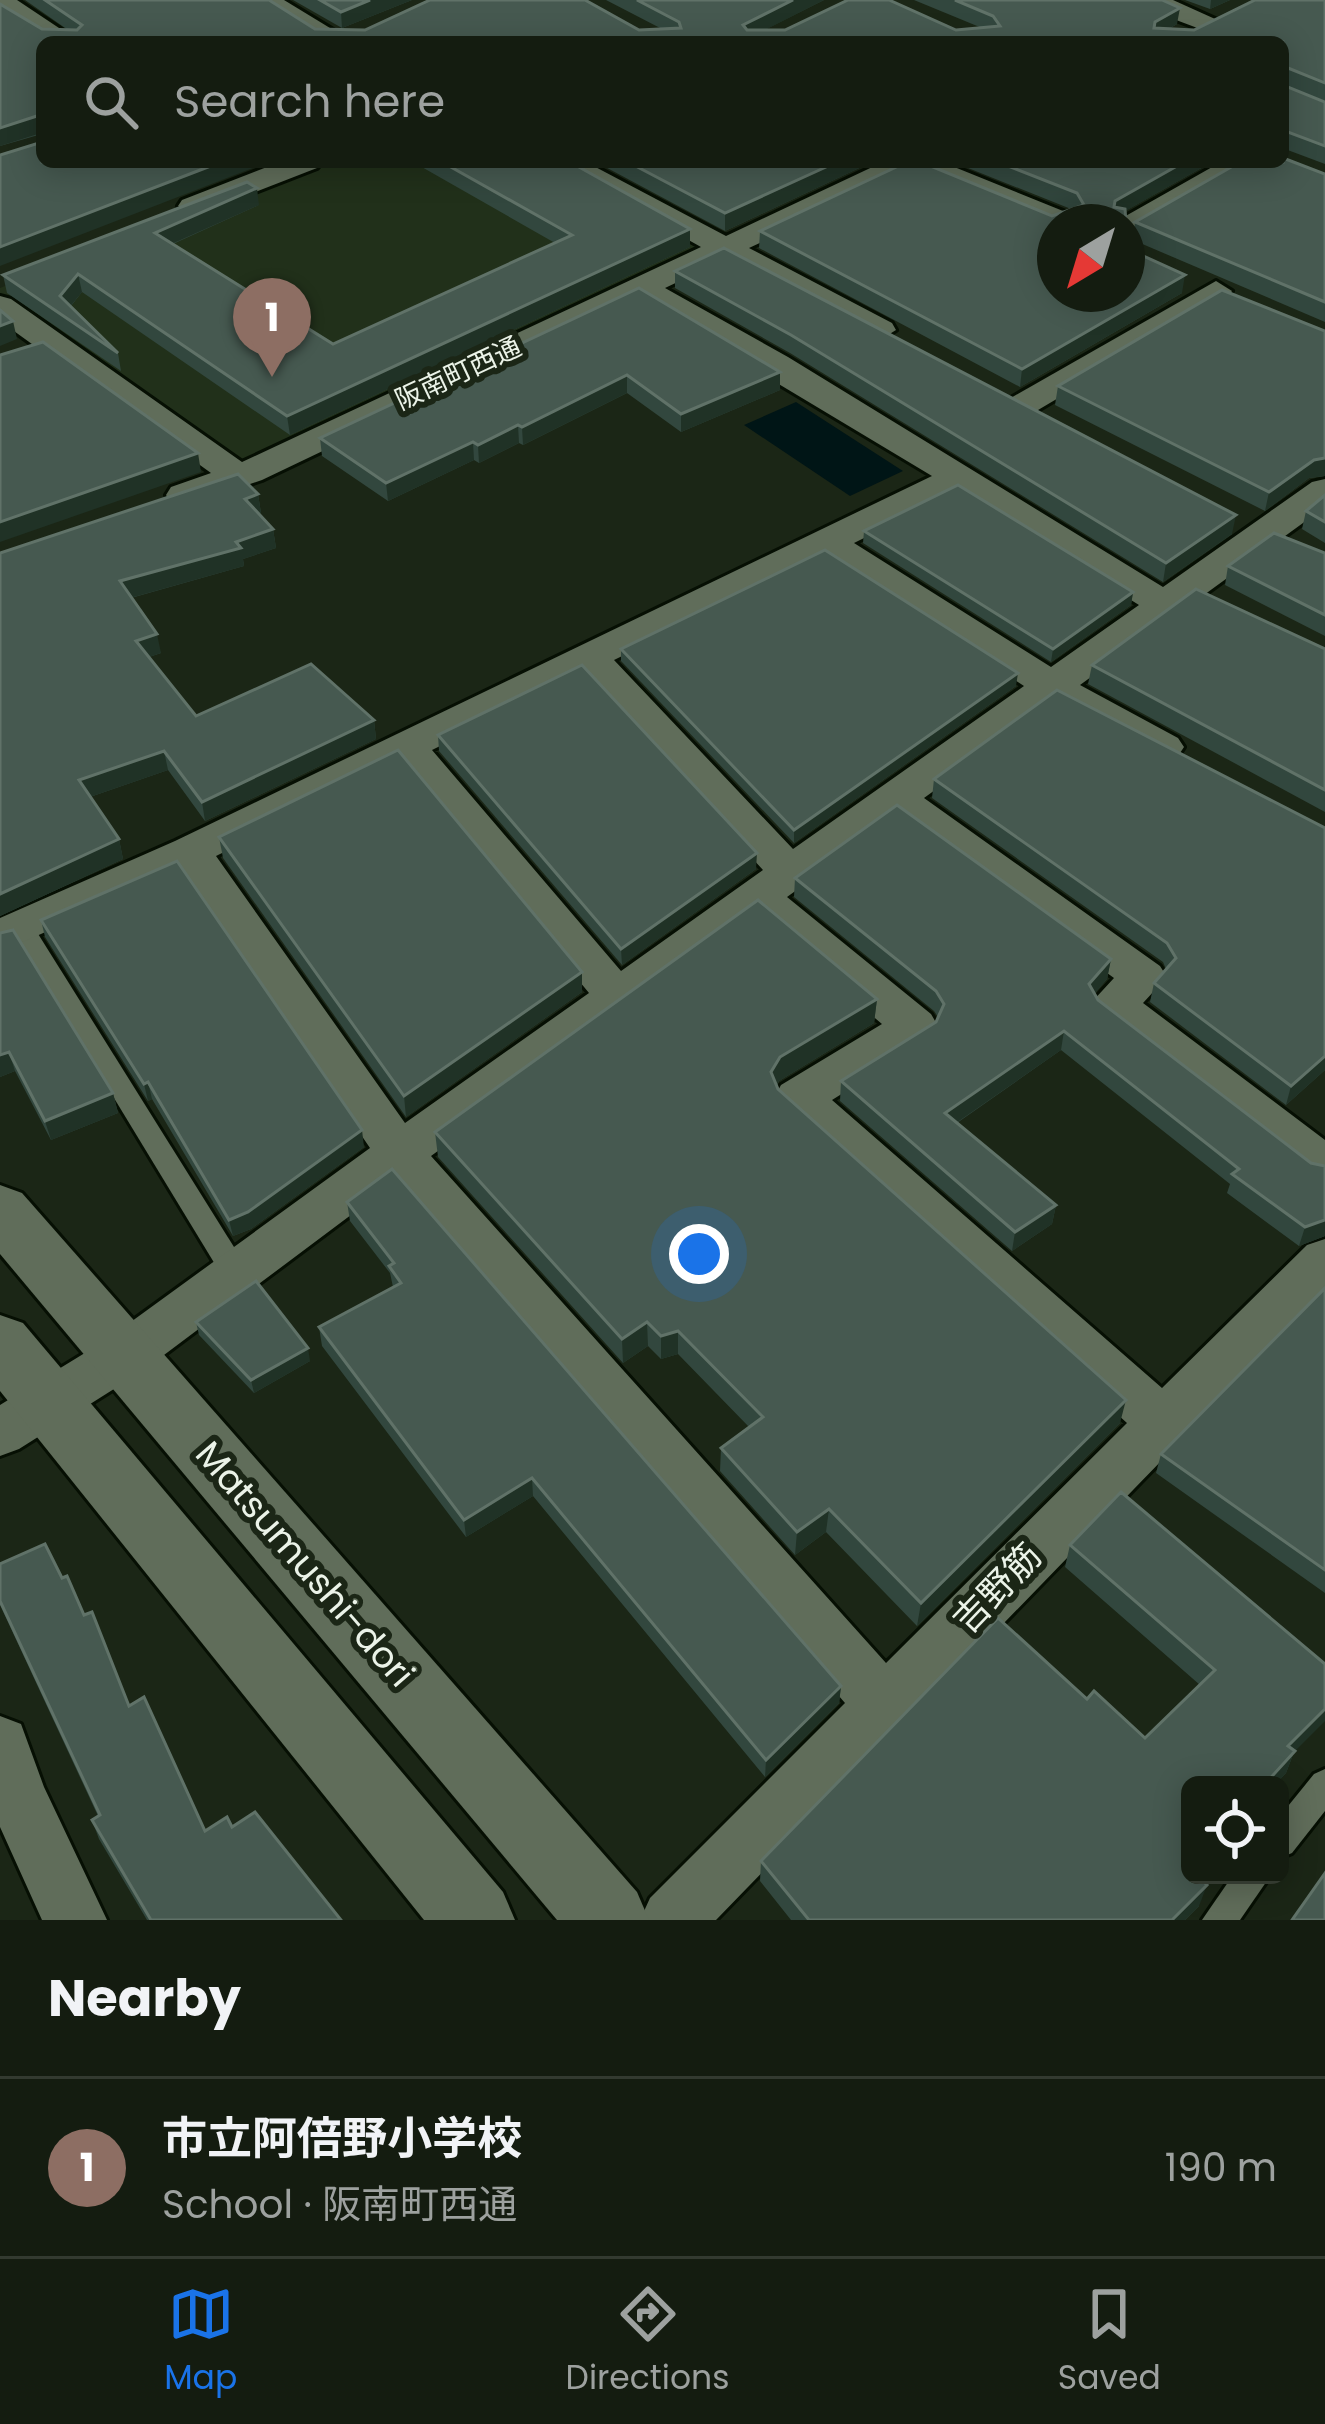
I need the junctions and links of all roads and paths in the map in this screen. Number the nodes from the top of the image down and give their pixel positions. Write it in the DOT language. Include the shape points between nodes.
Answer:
graph roads {
  1 [pos="264,0"];
  2 [pos="1148,0"];
  3 [pos="0,1"];
  4 [pos="56,36"];
  5 [pos="342,36"];
  6 [pos="1183,36"];
  7 [pos="279,168"];
  8 [pos="576,168"];
  9 [pos="898,168"];
  10 [pos="926,168"];
  11 [pos="1232,168"];
  12 [pos="1037,212"];
  13 [pos="175,213"];
  14 [pos="1145,217"];
  15 [pos="725,246"];
  16 [pos="1180,275"];
  17 [pos="638,287"];
  18 [pos="0,306"];
  19 [pos="50,342"];
  20 [pos="903,342"];
  21 [pos="16,355"];
  22 [pos="1063,427"];
  23 [pos="238,476"];
  24 [pos="959,477"];
  25 [pos="1325,490"];
  26 [pos="151,506"];
  27 [pos="1228,512"];
  28 [pos="824,540"];
  29 [pos="1288,543"];
  30 [pos="1196,601"];
  31 [pos="590,658"];
  32 [pos="1054,687"];
  33 [pos="406,745"];
  34 [pos="1200,766"];
  35 [pos="896,799"];
  36 [pos="190,850"];
  37 [pos="774,884"];
  38 [pos="11,932"];
  39 [pos="617,998"];
  40 [pos="400,1154"];
  41 [pos="1325,1166"];
  42 [pos="0,1210"];
  43 [pos="1325,1259"];
  44 [pos="234,1271"];
  45 [pos="0,1342"];
  46 [pos="125,1354"];
  47 [pos="25,1418"];
  48 [pos="1161,1420"];
  49 [pos="884,1704"];
  50 [pos="0,1744"];
  51 [pos="1325,1785"];
  52 [pos="1289,1831"];
  53 [pos="1247,1884"];
  54 [pos="75,1920"];
  55 [pos="475,1920"];
  56 [pos="610,1920"];
  57 [pos="672,1920"];
  58 [pos="1219,1920"];
  1 -- 5 [label="street"];
  2 -- 6 [label="street" via="1219,20"];
  3 -- 4 [label="street"];
  7 -- 13 [label="street"];
  8 -- 15 [label="street"];
  9 -- 15 [label="street, 阪南町西通"];
  10 -- 12 [label="street"];
  11 -- 14 [label="street"];
  15 -- 17 [label="street, 阪南町西通"];
  15 -- 20 [label="street"];
  16 -- 22 [label="street" via="1227,296 1011,400"];
  17 -- 23 [label="street, 阪南町西通"];
  17 -- 24 [label="street"];
  18 -- 19 [label="street"];
  19 -- 21 [label="street"];
  19 -- 23 [label="street"];
  23 -- 26 [label="street, 阪南町西通"];
  24 -- 28 [label="street"];
  24 -- 30 [label="street"];
  25 -- 29 [label="street"];
  27 -- 29 [label="street"];
  28 -- 31 [label="street"];
  28 -- 32 [label="street"];
  29 -- 30 [label="street"];
  30 -- 32 [label="street"];
  31 -- 33 [label="street"];
  31 -- 37 [label="street"];
  32 -- 34 [label="street"];
  32 -- 35 [label="street"];
  33 -- 36 [label="street"];
  33 -- 39 [label="street"];
  35 -- 37 [label="street"];
  35 -- 41 [label="street" via="1144,977 1113,1004"];
  36 -- 38 [label="street"];
  36 -- 40 [label="street"];
  37 -- 39 [label="street"];
  37 -- 48 [label="street" via="915,1025 798,1098"];
  38 -- 44 [label="lane"];
  39 -- 40 [label="street"];
  40 -- 44 [label="street"];
  40 -- 49 [label="street"];
  42 -- 46 [label="street, Matsumushi-dori"];
  43 -- 48 [label="street, 吉野筋"];
  44 -- 46 [label="street"];
  45 -- 47 [label="street"];
  46 -- 47 [label="street"];
  46 -- 56 [label="street, Matsumushi-dori"];
  47 -- 55 [label="street"];
  48 -- 49 [label="street, 吉野筋"];
  49 -- 57 [label="street, 吉野筋"];
  50 -- 54 [label="street"];
  51 -- 52 [label="lane"];
  53 -- 58 [label="lane"];
}
